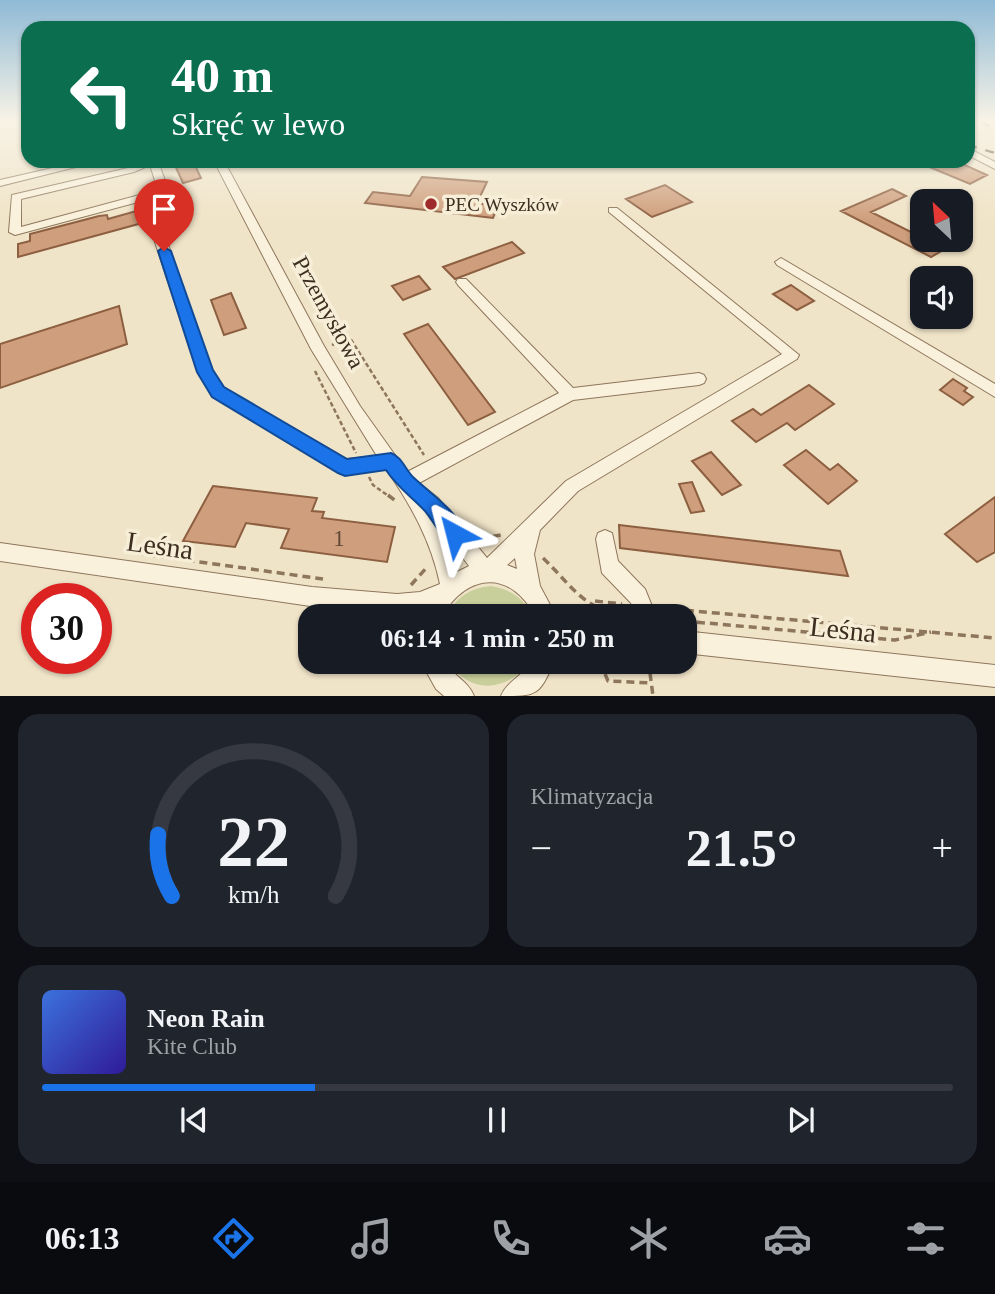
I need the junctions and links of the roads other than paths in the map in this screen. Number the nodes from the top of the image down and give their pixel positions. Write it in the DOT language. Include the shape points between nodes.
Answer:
graph roads {
  1 [pos="975,156"];
  2 [pos="995,166"];
  3 [pos="65,168"];
  4 [pos="136,168"];
  5 [pos="155,168"];
  6 [pos="223,168"];
  7 [pos="0,183"];
  8 [pos="613,210"];
  9 [pos="156,227"];
  10 [pos="781,262"];
  11 [pos="462,282"];
  12 [pos="699,379"];
  13 [pos="995,391"];
  14 [pos="570,394"];
  15 [pos="391,461"];
  16 [pos="405,482"];
  17 [pos="536,520"];
  18 [pos="605,539"];
  19 [pos="0,552"];
  20 [pos="485,571"];
  21 [pos="448,589"];
  22 [pos="312,597"];
  23 [pos="539,603"];
  24 [pos="332,604"];
  25 [pos="439,604"];
  26 [pos="639,604"];
  27 [pos="697,643"];
  28 [pos="441,674"];
  29 [pos="535,674"];
  30 [pos="995,676"];
  31 [pos="457,694"];
  32 [pos="514,695"];
  1 -- 2 [label="street"];
  3 -- 7 [label="street"];
  4 -- 5 [label="street" via="16,197 15,232 164,192"];
  6 -- 15 [label="street, Przemysłowa" via="354,409"];
  8 -- 17 [label="street, Leśna" via="792,355 572,486"];
  9 -- 15 [label="street" via="205,372 218,392 345,467"];
  10 -- 13 [label="street"];
  11 -- 14 [label="street"];
  12 -- 14 [label="street"];
  14 -- 16 [label="street"];
  15 -- 16 [label="street, Przemysłowa"];
  16 -- 20 [label="street, Przemysłowa" via="432,504"];
  16 -- 21 [label="street, Przemysłowa" via="437,539 447,565"];
  17 -- 20 [label="street, Leśna"];
  17 -- 23 [label="street" via="524,554"];
  18 -- 26 [label="street" via="609,566 638,596"];
  19 -- 22 [label="street, Leśna"];
  20 -- 21 [label="street, Leśna"];
  20 -- 23 [label="street" via="501,572"];
  21 -- 22 [label="street, Leśna" via="420,602 397,604"];
  21 -- 25 [label="street"];
  22 -- 24 [label="street, Leśna"];
  27 -- 30 [label="street, Leśna"];
  28 -- 31 [label="street"];
  29 -- 32 [label="street"];
}
